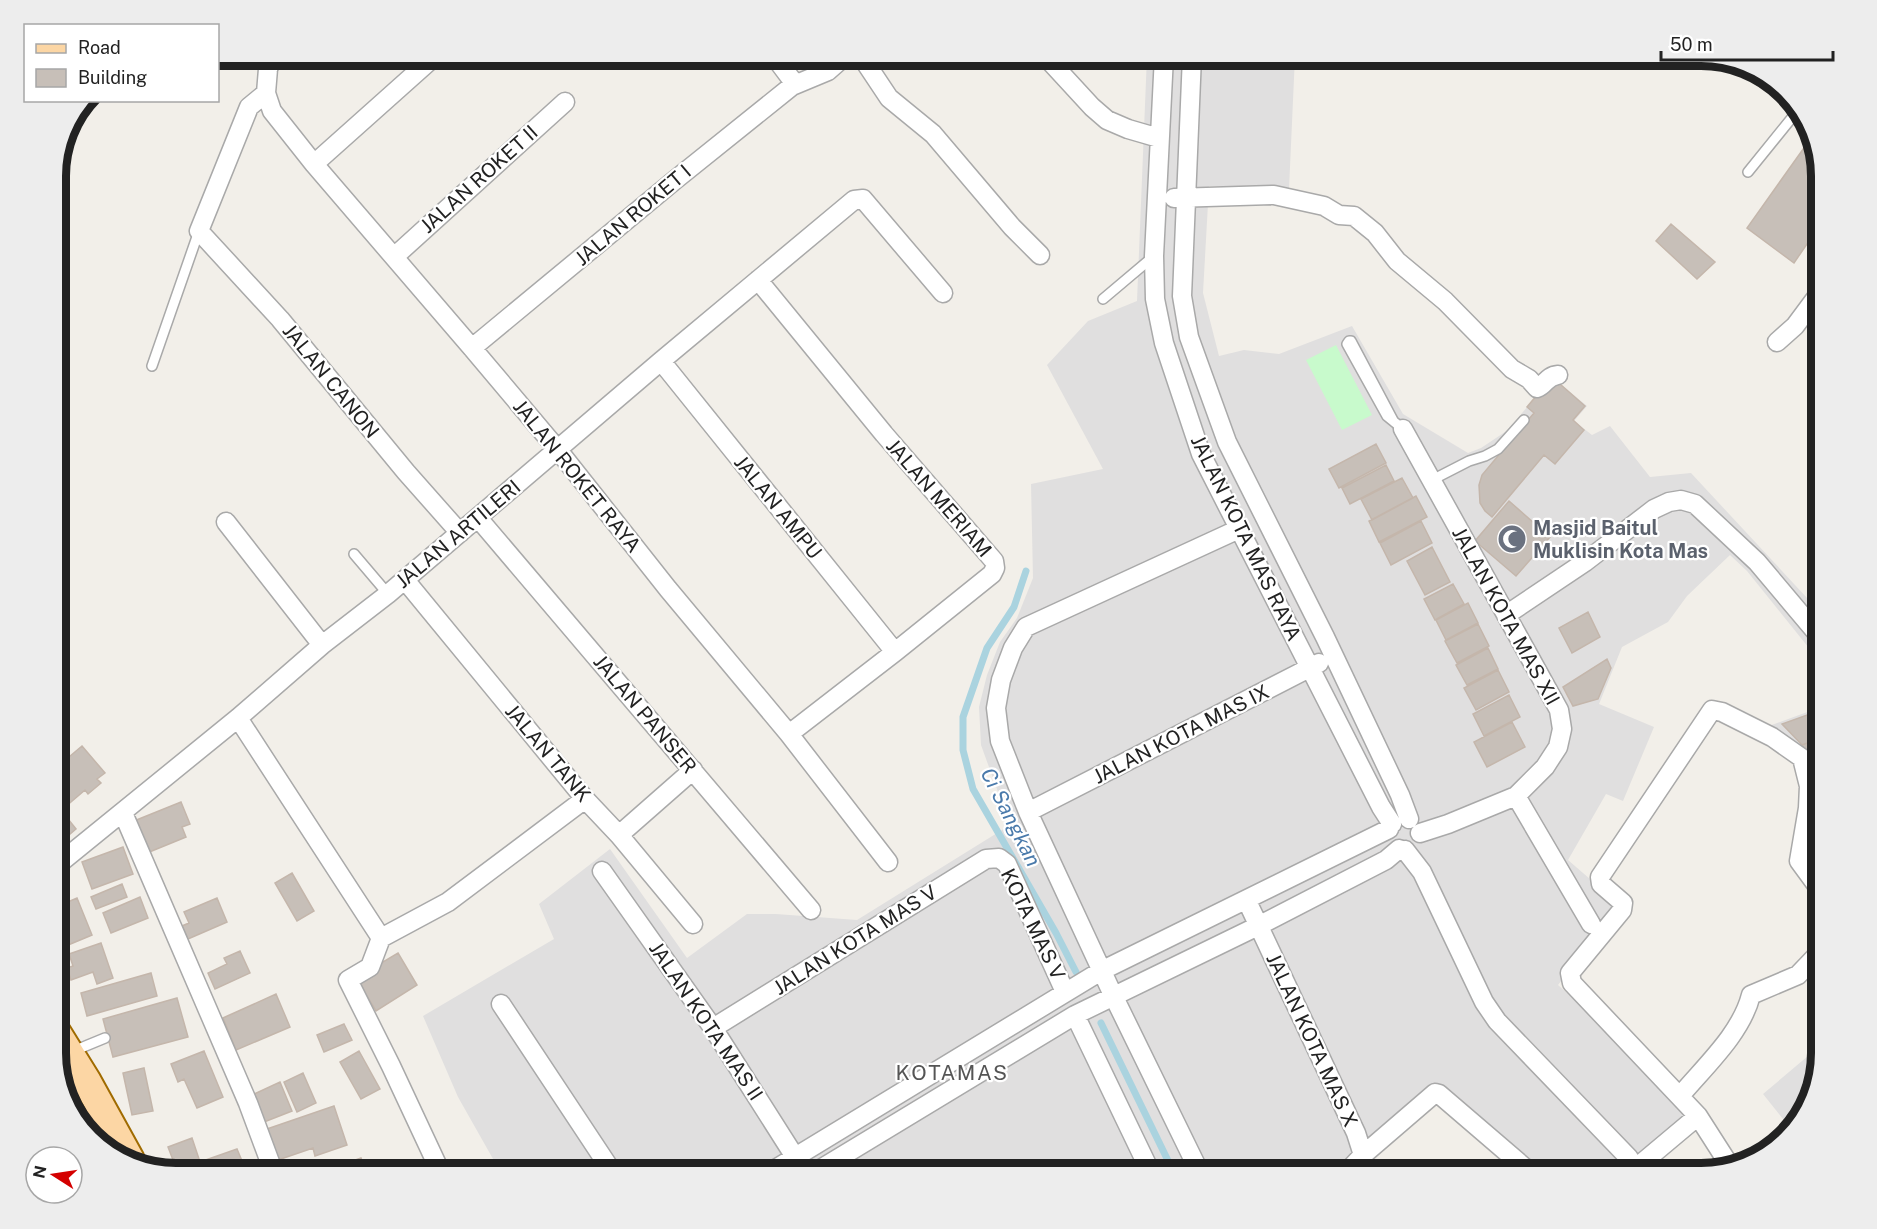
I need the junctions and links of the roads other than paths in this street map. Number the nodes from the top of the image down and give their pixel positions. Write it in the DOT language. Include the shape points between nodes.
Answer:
graph roads {
  1 [pos="269,66"];
  2 [pos="424,66"];
  3 [pos="782,66"];
  4 [pos="833,66"];
  5 [pos="868,66"];
  6 [pos="1054,66"];
  7 [pos="1163,66"];
  8 [pos="1192,66"];
  9 [pos="795,84"];
  10 [pos="266,93"];
  11 [pos="565,102"];
  12 [pos="1793,116"];
  13 [pos="1159,138"];
  14 [pos="314,164"];
  15 [pos="1748,172"];
  16 [pos="1157,198"];
  17 [pos="1185,198"];
  18 [pos="199,231"];
  19 [pos="1040,255"];
  20 [pos="1154,256"];
  21 [pos="394,257"];
  22 [pos="758,280"];
  23 [pos="944,293"];
  24 [pos="1103,299"];
  25 [pos="1811,304"];
  26 [pos="1777,342"];
  27 [pos="472,348"];
  28 [pos="661,361"];
  29 [pos="152,366"];
  30 [pos="1558,375"];
  31 [pos="1524,420"];
  32 [pos="1399,426"];
  33 [pos="558,450"];
  34 [pos="1432,480"];
  35 [pos="478,518"];
  36 [pos="226,522"];
  37 [pos="1239,529"];
  38 [pos="460,533"];
  39 [pos="354,554"];
  40 [pos="405,580"];
  41 [pos="388,594"];
  42 [pos="1506,615"];
  43 [pos="1811,626"];
  44 [pos="322,645"];
  45 [pos="894,652"];
  46 [pos="1334,655"];
  47 [pos="1310,669"];
  48 [pos="238,718"];
  49 [pos="789,734"];
  50 [pos="693,770"];
  51 [pos="1516,796"];
  52 [pos="585,799"];
  53 [pos="1028,812"];
  54 [pos="123,813"];
  55 [pos="1406,834"];
  56 [pos="619,835"];
  57 [pos="66,858"];
  58 [pos="999,858"];
  59 [pos="888,862"];
  60 [pos="602,871"];
  61 [pos="1811,877"];
  62 [pos="1246,901"];
  63 [pos="811,910"];
  64 [pos="693,924"];
  65 [pos="1591,924"];
  66 [pos="1258,926"];
  67 [pos="381,938"];
  68 [pos="1811,961"];
  69 [pos="1101,971"];
  70 [pos="1065,992"];
  71 [pos="1113,995"];
  72 [pos="501,1004"];
  73 [pos="1075,1015"];
  74 [pos="713,1028"];
  75 [pos="105,1038"];
  76 [pos="66,1042"];
  77 [pos="66,1055"];
  78 [pos="76,1086"];
  79 [pos="1680,1096"];
  80 [pos="1698,1116"];
  81 [pos="100,1128"];
  82 [pos="117,1146"];
  83 [pos="1363,1155"];
  84 [pos="1726,1160"];
  85 [pos="270,1163"];
  86 [pos="436,1163"];
  87 [pos="606,1163"];
  88 [pos="799,1163"];
  89 [pos="806,1163"];
  90 [pos="831,1163"];
  91 [pos="1140,1163"];
  92 [pos="1195,1163"];
  93 [pos="1355,1163"];
  94 [pos="1519,1163"];
  95 [pos="1626,1163"];
  96 [pos="1633,1163"];
  1 -- 10 [label="street"];
  2 -- 14 [label="street"];
  3 -- 9 [label="street"];
  4 -- 9 [label="street, JALAN ROKET I"];
  5 -- 19 [label="street" via="889,98 933,134"];
  6 -- 13 [label="street" via="1107,120"];
  7 -- 13 [label="street, JALAN KOTA MAS RAYA"];
  8 -- 17 [label="street, JALAN KOTA MAS RAYA"];
  9 -- 27 [label="street, JALAN ROKET I"];
  10 -- 14 [label="street, JALAN ROKET RAYA" via="272,111"];
  10 -- 18 [label="street" via="249,107"];
  11 -- 21 [label="street, JALAN ROKET II"];
  12 -- 15 [label="lane"];
  13 -- 16 [label="street, JALAN KOTA MAS RAYA"];
  14 -- 21 [label="street, JALAN ROKET RAYA"];
  16 -- 17 [label="street"];
  16 -- 20 [label="street, JALAN KOTA MAS RAYA"];
  17 -- 30 [label="street" via="1274,195 1354,216 1375,233 1396,261 1445,301 1512,369 1537,388"];
  17 -- 46 [label="street, JALAN KOTA MAS RAYA" via="1182,296 1189,337 1227,442"];
  18 -- 29 [label="lane"];
  18 -- 38 [label="street, JALAN CANON" via="280,319"];
  20 -- 24 [label="lane"];
  20 -- 37 [label="street, JALAN KOTA MAS RAYA" via="1155,299 1164,343 1201,454"];
  21 -- 27 [label="street, JALAN ROKET RAYA"];
  22 -- 23 [label="street, JALAN ARTILERI" via="857,199 863,199"];
  22 -- 28 [label="street, JALAN ARTILERI"];
  22 -- 45 [label="street, JALAN MERIAM" via="994,561 992,574"];
  25 -- 26 [label="street"];
  27 -- 33 [label="street, JALAN ROKET RAYA"];
  28 -- 33 [label="street, JALAN ARTILERI"];
  28 -- 45 [label="street, JALAN AMPU"];
  31 -- 34 [label="lane" via="1498,449"];
  32 -- 32 [label="lane" via="1351,341 1349,340 1347,344 1387,416"];
  32 -- 34 [label="street, JALAN KOTA MAS XII"];
  33 -- 35 [label="street, JALAN ARTILERI"];
  33 -- 49 [label="street, JALAN ROKET RAYA"];
  34 -- 42 [label="street, JALAN KOTA MAS XII"];
  35 -- 38 [label="street, JALAN ARTILERI"];
  35 -- 50 [label="street, JALAN PANSER"];
  36 -- 44 [label="street"];
  37 -- 47 [label="street, JALAN KOTA MAS RAYA"];
  37 -- 53 [label="street" via="1026,627 1001,680 996,708 1000,741"];
  38 -- 40 [label="street, JALAN ARTILERI"];
  39 -- 41 [label="lane"];
  40 -- 41 [label="street, JALAN ARTILERI"];
  40 -- 52 [label="street, JALAN TANK"];
  41 -- 44 [label="street, JALAN ARTILERI"];
  42 -- 43 [label="street" via="1654,509 1681,500 1695,504 1757,562"];
  42 -- 51 [label="street, JALAN KOTA MAS XII" via="1558,710 1562,729 1558,747 1545,767"];
  44 -- 48 [label="street, JALAN ARTILERI"];
  45 -- 49 [label="street, JALAN MERIAM"];
  46 -- 47 [label="street, JALAN KOTA MAS IX"];
  46 -- 55 [label="street, JALAN KOTA MAS RAYA" via="1400,795"];
  47 -- 53 [label="street, JALAN KOTA MAS IX"];
  47 -- 55 [label="street, JALAN KOTA MAS RAYA" via="1381,807"];
  48 -- 54 [label="street, JALAN ARTILERI"];
  48 -- 67 [label="street"];
  49 -- 59 [label="street, JALAN ROKET RAYA"];
  50 -- 56 [label="street"];
  50 -- 63 [label="street, JALAN PANSER"];
  51 -- 55 [label="street, JALAN KOTA MAS XII" via="1448,824"];
  51 -- 65 [label="street"];
  52 -- 56 [label="street, JALAN TANK"];
  52 -- 67 [label="street" via="448,902"];
  53 -- 69 [label="street"];
  54 -- 57 [label="street, JALAN ARTILERI"];
  54 -- 85 [label="street"];
  55 -- 62 [label="street"];
  55 -- 66 [label="street" via="1386,860"];
  55 -- 95 [label="street" via="1484,1002"];
  56 -- 64 [label="street, JALAN TANK"];
  58 -- 70 [label="street, KOTA MAS V" via="1007,864"];
  58 -- 74 [label="street, JALAN KOTA MAS V" via="987,860"];
  60 -- 74 [label="street, JALAN KOTA MAS II"];
  61 -- 79 [label="street" via="1799,861 1809,786 1802,758 1772,737 1712,710 1600,877 1600,884 1623,903 1622,910 1570,973 1578,990"];
  62 -- 66 [label="street, JALAN KOTA MAS X"];
  62 -- 69 [label="street"];
  66 -- 71 [label="street"];
  66 -- 83 [label="street, JALAN KOTA MAS X"];
  67 -- 86 [label="street" via="370,967 348,980"];
  68 -- 79 [label="street" via="1798,975 1751,994 1747,1009 1726,1042"];
  69 -- 70 [label="street"];
  69 -- 71 [label="street"];
  70 -- 89 [label="street"];
  71 -- 73 [label="street"];
  71 -- 92 [label="street"];
  72 -- 87 [label="street"];
  73 -- 90 [label="street"];
  73 -- 91 [label="street"];
  74 -- 88 [label="street, JALAN KOTA MAS II"];
  75 -- 76 [label="lane"];
  77 -- 78 [label="main road"];
  78 -- 81 [label="main road"];
  79 -- 80 [label="street"];
  80 -- 84 [label="street"];
  80 -- 96 [label="street"];
  81 -- 82 [label="main road"];
  83 -- 93 [label="street"];
  83 -- 94 [label="street" via="1435,1093"];
}
